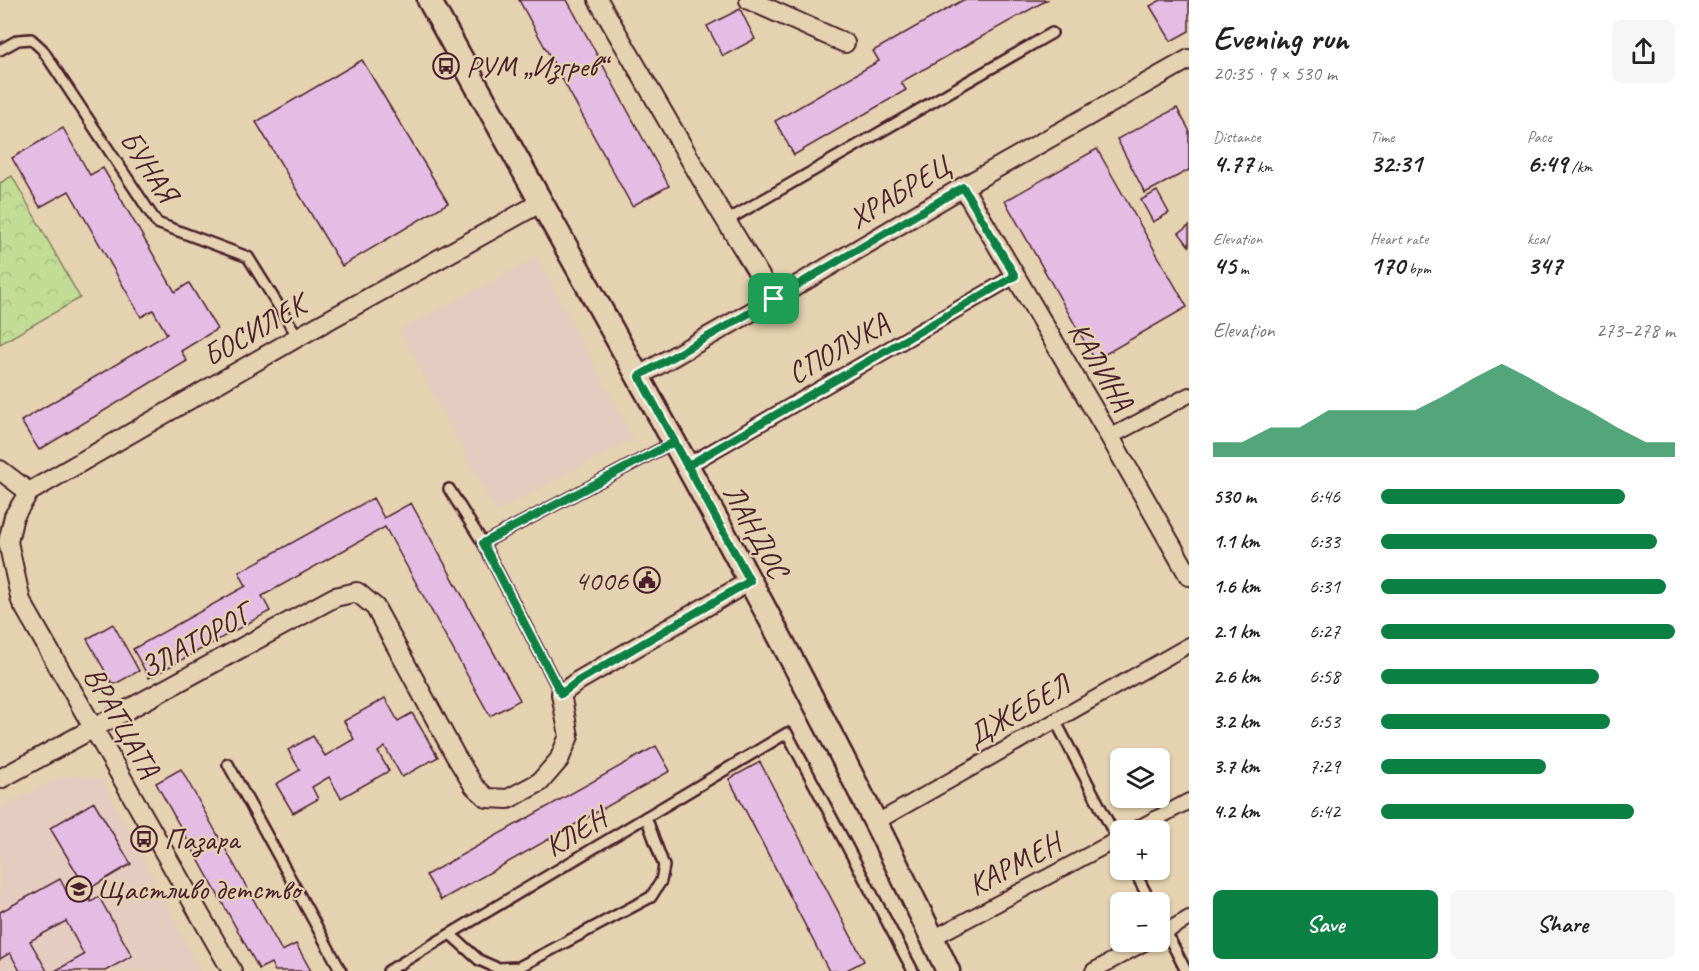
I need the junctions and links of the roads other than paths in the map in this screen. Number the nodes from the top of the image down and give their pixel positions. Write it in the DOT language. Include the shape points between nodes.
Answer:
graph roads {
  1 [pos="429,0"];
  2 [pos="598,0"];
  3 [pos="749,0"];
  4 [pos="1052,33"];
  5 [pos="845,43"];
  6 [pos="0,50"];
  7 [pos="1189,59"];
  8 [pos="963,187"];
  9 [pos="540,203"];
  10 [pos="726,221"];
  11 [pos="1015,276"];
  12 [pos="774,299"];
  13 [pos="298,338"];
  14 [pos="639,376"];
  15 [pos="1189,395"];
  16 [pos="1110,437"];
  17 [pos="674,442"];
  18 [pos="687,466"];
  19 [pos="0,470"];
  20 [pos="449,489"];
  21 [pos="29,492"];
  22 [pos="483,543"];
  23 [pos="1184,556"];
  24 [pos="1189,576"];
  25 [pos="750,581"];
  26 [pos="1189,645"];
  27 [pos="561,694"];
  28 [pos="1055,720"];
  29 [pos="93,729"];
  30 [pos="228,764"];
  31 [pos="0,779"];
  32 [pos="1189,801"];
  33 [pos="646,817"];
  34 [pos="1154,820"];
  35 [pos="1110,822"];
  36 [pos="875,823"];
  37 [pos="1110,846"];
  38 [pos="1189,918"];
  39 [pos="1170,925"];
  40 [pos="450,934"];
  41 [pos="933,938"];
  42 [pos="1170,944"];
  43 [pos="1128,952"];
  44 [pos="232,971"];
  45 [pos="341,971"];
  46 [pos="388,971"];
  47 [pos="913,971"];
  48 [pos="948,971"];
  49 [pos="1093,971"];
  50 [pos="1186,971"];
  1 -- 9 [label="street, ЛАНДОС"];
  2 -- 10 [label="street"];
  3 -- 5 [label="street"];
  4 -- 10 [label="lane"];
  6 -- 13 [label="lane, БУНАЯ" via="18,40 31,39 42,49 157,223 248,257"];
  7 -- 8 [label="street, ХРАБРЕЦ"];
  8 -- 11 [label="street, КАЛИНА"];
  8 -- 12 [label="street, ХРАБРЕЦ"];
  9 -- 13 [label="street, БОСИЛЕК"];
  9 -- 14 [label="street, ЛАНДОС"];
  10 -- 12 [label="street"];
  11 -- 16 [label="street, КАЛИНА"];
  11 -- 18 [label="street, СПОЛУКА"];
  12 -- 14 [label="street, ХРАБРЕЦ"];
  13 -- 21 [label="street, БОСИЛЕК"];
  14 -- 17 [label="street, ЛАНДОС"];
  15 -- 16 [label="street"];
  16 -- 23 [label="street, КАЛИНА"];
  17 -- 18 [label="street, ЛАНДОС"];
  17 -- 22 [label="lane"];
  18 -- 25 [label="street, ЛАНДОС"];
  19 -- 21 [label="street"];
  20 -- 22 [label="lane"];
  21 -- 29 [label="street, ВРАТЦАТА" via="14,516 8,542 21,601"];
  22 -- 27 [label="lane"];
  23 -- 24 [label="street, КАЛИНА"];
  25 -- 27 [label="street"];
  25 -- 36 [label="street, ЛАНДОС"];
  26 -- 28 [label="street, ДЖЕБЕЛ"];
  27 -- 29 [label="street, ЗЛАТОРОГ" via="569,736 559,760 540,782 508,799 487,798 474,786 455,755 375,607 357,592 335,597"];
  28 -- 35 [label="lane"];
  28 -- 36 [label="street, ДЖЕБЕЛ"];
  29 -- 31 [label="street, ЗЛАТОРОГ"];
  29 -- 44 [label="street, ВРАТЦАТА"];
  30 -- 45 [label="lane"];
  32 -- 34 [label="street"];
  33 -- 40 [label="lane, КЛЕН"];
  33 -- 40 [label="lane" via="664,866 661,881 651,897 519,967 497,968 479,960"];
  33 -- 47 [label="lane, КЛЕН" via="787,733"];
  36 -- 41 [label="street, ЛАНДОС"];
  37 -- 41 [label="street, КАРМЕН"];
  38 -- 39 [label="street"];
  40 -- 46 [label="lane, КЛЕН"];
  41 -- 48 [label="street, ЛАНДОС"];
  42 -- 50 [label="lane"];
  43 -- 49 [label="street"];
}
